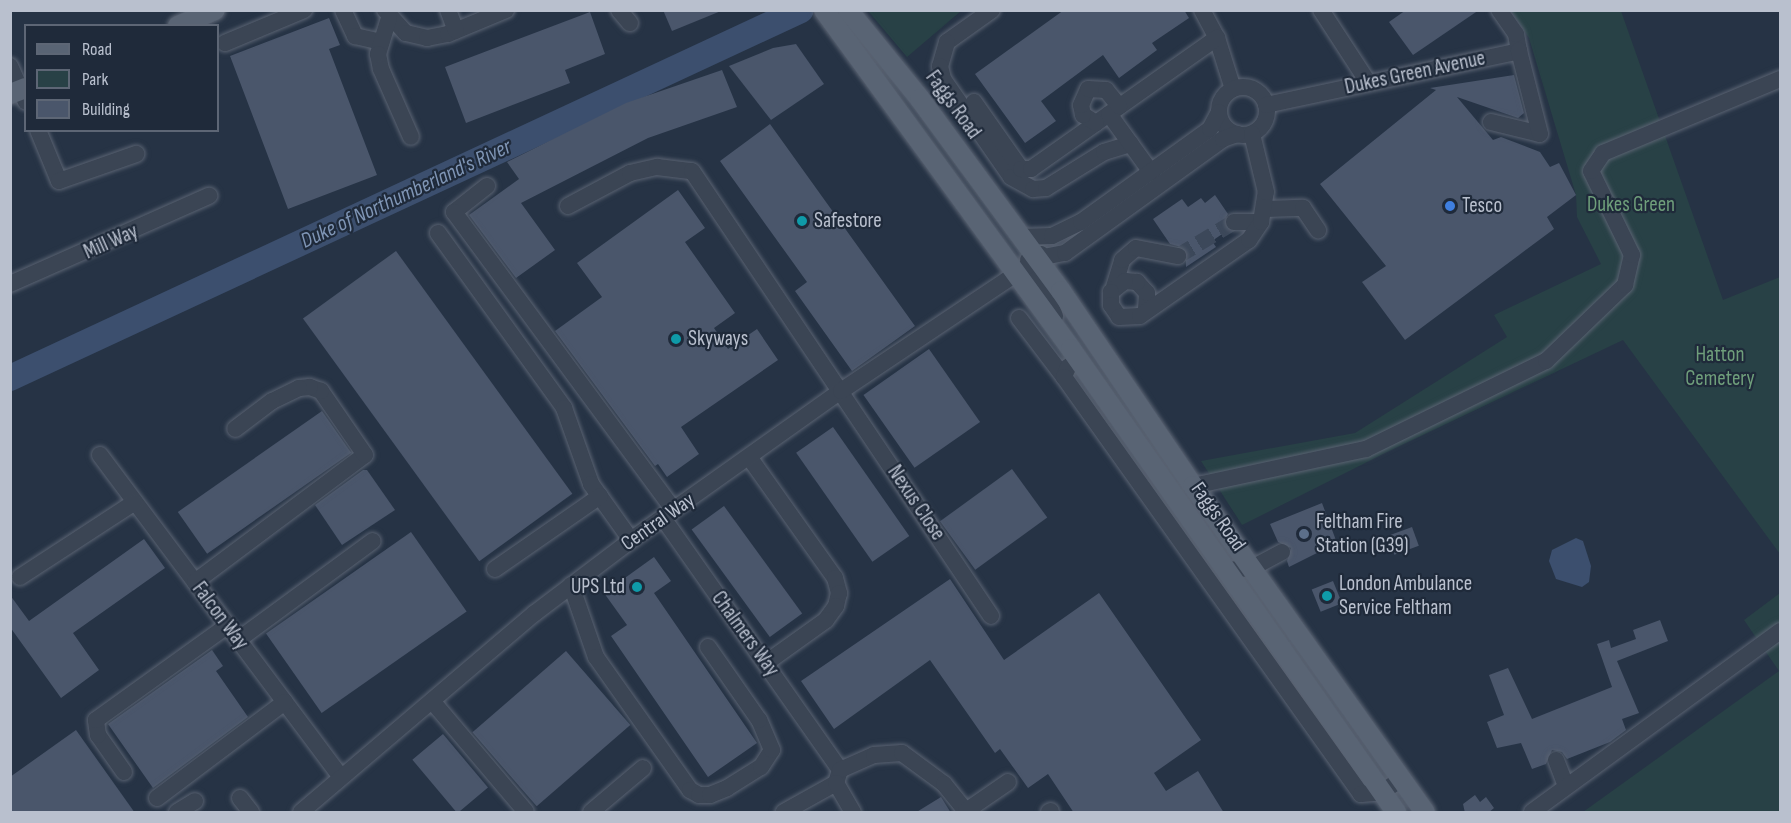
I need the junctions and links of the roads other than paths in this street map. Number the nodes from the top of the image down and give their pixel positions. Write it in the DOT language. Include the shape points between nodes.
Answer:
graph roads {
  1 [pos="215,10"];
  2 [pos="304,10"];
  3 [pos="343,10"];
  4 [pos="448,10"];
  5 [pos="506,10"];
  6 [pos="619,10"];
  7 [pos="824,10"];
  8 [pos="848,10"];
  9 [pos="992,10"];
  10 [pos="1202,10"];
  11 [pos="1321,10"];
  12 [pos="1499,10"];
  13 [pos="387,14"];
  14 [pos="630,23"];
  15 [pos="183,24"];
  16 [pos="456,31"];
  17 [pos="1217,38"];
  18 [pos="381,42"];
  19 [pos="225,43"];
  20 [pos="1519,51"];
  21 [pos="10,66"];
  22 [pos="1780,79"];
  23 [pos="1368,82"];
  24 [pos="1233,90"];
  25 [pos="20,93"];
  26 [pos="974,102"];
  27 [pos="1266,105"];
  28 [pos="1219,112"];
  29 [pos="1108,114"];
  30 [pos="1491,122"];
  31 [pos="39,132"];
  32 [pos="1244,134"];
  33 [pos="411,137"];
  34 [pos="1131,144"];
  35 [pos="136,154"];
  36 [pos="971,170"];
  37 [pos="1151,172"];
  38 [pos="487,186"];
  39 [pos="209,196"];
  40 [pos="568,206"];
  41 [pos="1263,216"];
  42 [pos="1081,222"];
  43 [pos="1234,222"];
  44 [pos="1318,230"];
  45 [pos="438,233"];
  46 [pos="1020,237"];
  47 [pos="1065,253"];
  48 [pos="1178,256"];
  49 [pos="1024,264"];
  50 [pos="1191,279"];
  51 [pos="1137,282"];
  52 [pos="10,284"];
  53 [pos="1114,287"];
  54 [pos="1061,291"];
  55 [pos="1146,309"];
  56 [pos="1019,318"];
  57 [pos="1075,354"];
  58 [pos="1064,377"];
  59 [pos="841,391"];
  60 [pos="235,429"];
  61 [pos="100,455"];
  62 [pos="749,457"];
  63 [pos="1192,486"];
  64 [pos="600,496"];
  65 [pos="135,502"];
  66 [pos="668,514"];
  67 [pos="631,540"];
  68 [pos="374,541"];
  69 [pos="1282,552"];
  70 [pos="1252,568"];
  71 [pos="495,569"];
  72 [pos="1225,570"];
  73 [pos="20,577"];
  74 [pos="195,582"];
  75 [pos="571,585"];
  76 [pos="991,616"];
  77 [pos="227,626"];
  78 [pos="1780,632"];
  79 [pos="238,640"];
  80 [pos="708,647"];
  81 [pos="766,663"];
  82 [pos="432,701"];
  83 [pos="285,702"];
  84 [pos="1556,760"];
  85 [pos="643,768"];
  86 [pos="124,772"];
  87 [pos="838,776"];
  88 [pos="341,777"];
  89 [pos="1401,779"];
  90 [pos="1008,782"];
  91 [pos="1566,786"];
  92 [pos="1382,792"];
  93 [pos="157,798"];
  94 [pos="240,798"];
  95 [pos="195,801"];
  96 [pos="1420,805"];
  97 [pos="967,812"];
  98 [pos="1395,812"];
  99 [pos="177,813"];
  100 [pos="251,813"];
  101 [pos="301,813"];
  102 [pos="526,813"];
  103 [pos="591,813"];
  104 [pos="784,813"];
  105 [pos="853,813"];
  106 [pos="1532,813"];
  1 -- 15 [label="main road"];
  2 -- 19 [label="street"];
  3 -- 18 [label="street" via="355,36"];
  4 -- 16 [label="street"];
  5 -- 16 [label="street"];
  6 -- 14 [label="street"];
  7 -- 49 [label="main road, Faggs Road" via="999,250"];
  8 -- 36 [label="main road, Faggs Road"];
  9 -- 34 [label="street" via="947,42 940,66 943,79 1019,184 1047,188 1104,152"];
  10 -- 17 [label="street"];
  11 -- 23 [label="street"];
  12 -- 20 [label="street" via="1516,34"];
  13 -- 16 [label="street" via="406,33 427,38"];
  13 -- 18 [label="street"];
  17 -- 24 [label="street"];
  17 -- 29 [label="street"];
  18 -- 33 [label="street" via="381,69"];
  20 -- 23 [label="street, Dukes Green Avenue"];
  20 -- 30 [label="street" via="1540,134"];
  21 -- 25 [label="street"];
  22 -- 63 [label="street" via="1604,153 1591,171 1632,255 1625,285 1545,361 1366,449"];
  23 -- 27 [label="street, Dukes Green Avenue"];
  24 -- 27 [label="street" via="1250,88"];
  24 -- 28 [label="street" via="1223,99"];
  26 -- 29 [label="street" via="1021,169 1043,162"];
  27 -- 32 [label="street" via="1266,119"];
  28 -- 32 [label="street" via="1223,125"];
  28 -- 37 [label="street" via="1210,129"];
  29 -- 34 [label="street"];
  31 -- 35 [label="street" via="59,181"];
  32 -- 41 [label="street" via="1261,160"];
  32 -- 47 [label="street" via="1223,139"];
  34 -- 37 [label="street"];
  36 -- 46 [label="main road, Faggs Road"];
  36 -- 49 [label="main road"];
  37 -- 42 [label="street"];
  38 -- 66 [label="street, Chalmers Way" via="454,212"];
  39 -- 52 [label="street, Mill Way"];
  40 -- 59 [label="street, Nexus Close" via="630,173 657,167 692,171"];
  41 -- 43 [label="street"];
  41 -- 44 [label="street" via="1303,208"];
  41 -- 50 [label="street" via="1250,240"];
  42 -- 46 [label="street" via="1041,238"];
  42 -- 49 [label="street"];
  45 -- 64 [label="street" via="564,408 591,484"];
  46 -- 49 [label="main road, Faggs Road"];
  47 -- 49 [label="street"];
  47 -- 54 [label="street" via="1058,273"];
  48 -- 53 [label="street" via="1136,248 1122,260"];
  49 -- 54 [label="main road, Faggs Road"];
  49 -- 57 [label="main road, Faggs Road"];
  49 -- 59 [label="street, Central Way"];
  50 -- 51 [label="street" via="1172,284"];
  50 -- 55 [label="street"];
  51 -- 53 [label="street" via="1125,281"];
  51 -- 55 [label="street" via="1147,292"];
  53 -- 55 [label="street" via="1111,305 1119,316 1134,319"];
  54 -- 63 [label="main road, Faggs Road"];
  56 -- 58 [label="street"];
  57 -- 58 [label="street"];
  57 -- 72 [label="main road, Faggs Road"];
  58 -- 92 [label="street" via="1361,794"];
  59 -- 62 [label="street, Central Way"];
  59 -- 76 [label="street, Nexus Close"];
  60 -- 74 [label="street" via="272,400 299,387 310,387 321,391 365,455"];
  61 -- 65 [label="street, Falcon Way"];
  62 -- 66 [label="street, Central Way"];
  62 -- 81 [label="street" via="835,578 839,593 826,620"];
  63 -- 70 [label="main road, Faggs Road"];
  64 -- 67 [label="street"];
  64 -- 71 [label="street"];
  65 -- 73 [label="street"];
  65 -- 74 [label="street, Falcon Way"];
  66 -- 67 [label="street, Central Way"];
  66 -- 81 [label="street, Chalmers Way"];
  67 -- 75 [label="street, Central Way"];
  68 -- 79 [label="street"];
  69 -- 70 [label="street"];
  70 -- 72 [label="street"];
  70 -- 89 [label="main road, Faggs Road"];
  72 -- 92 [label="main road, Faggs Road"];
  74 -- 77 [label="street, Falcon Way"];
  75 -- 80 [label="street" via="596,657 690,790 710,795 761,767 772,750 759,720"];
  75 -- 82 [label="street, Central Way"];
  77 -- 79 [label="street, Falcon Way"];
  77 -- 86 [label="street" via="96,720 98,735"];
  78 -- 91 [label="street"];
  79 -- 83 [label="street, Falcon Way"];
  81 -- 87 [label="street, Chalmers Way" via="828,751"];
  82 -- 88 [label="street, Central Way"];
  82 -- 102 [label="street"];
  83 -- 88 [label="street, Falcon Way"];
  83 -- 93 [label="street"];
  84 -- 91 [label="street"];
  85 -- 103 [label="street"];
  87 -- 97 [label="street" via="874,755 902,753 944,784"];
  87 -- 104 [label="street"];
  87 -- 105 [label="street, Chalmers Way"];
  88 -- 101 [label="street, Central Way"];
  89 -- 92 [label="street"];
  89 -- 96 [label="main road, Faggs Road"];
  90 -- 97 [label="street"];
  91 -- 106 [label="street"];
  92 -- 98 [label="main road, Faggs Road"];
  94 -- 100 [label="street"];
  95 -- 99 [label="street"];
  96 -- 98 [label="street"];
}
